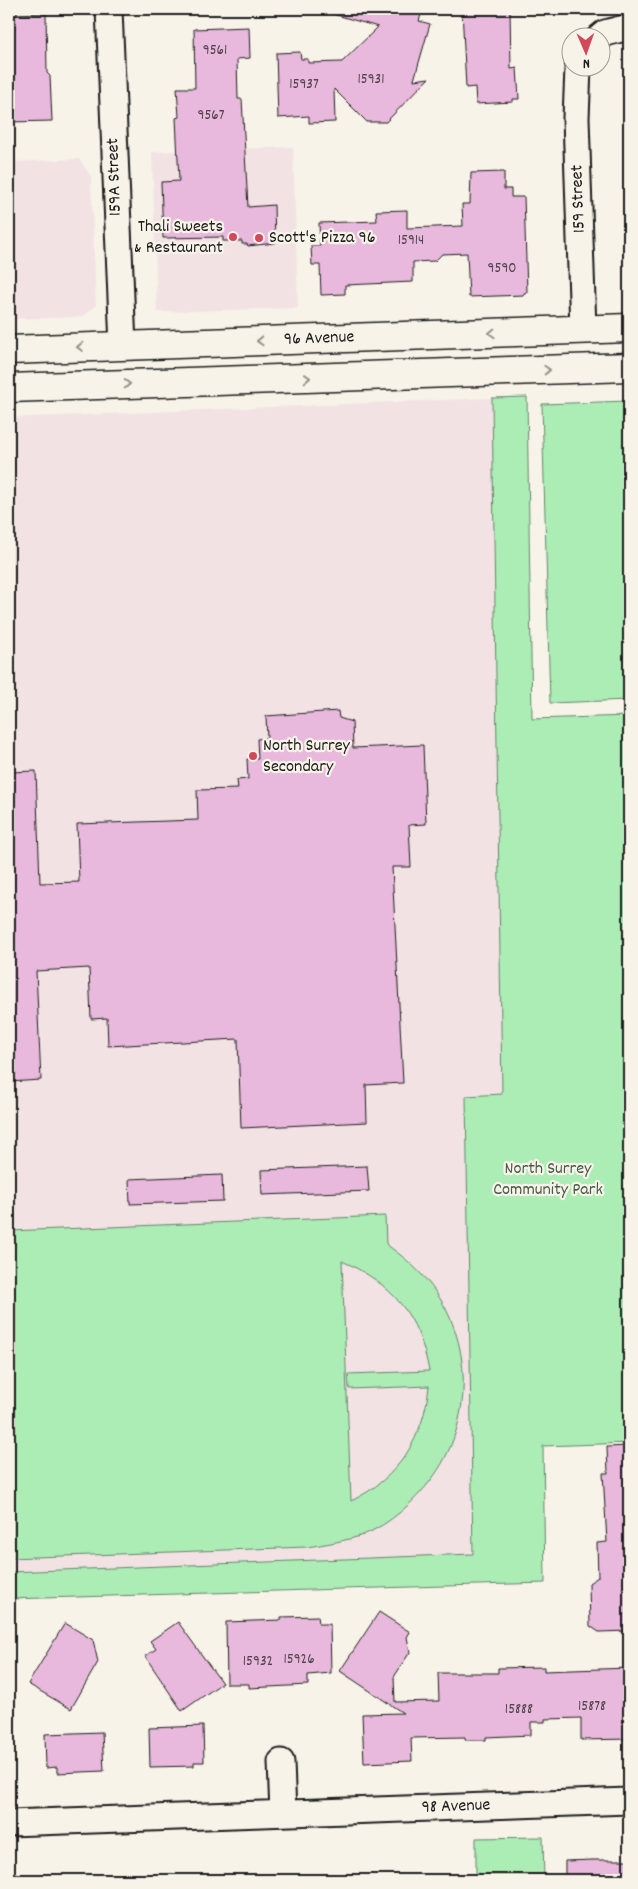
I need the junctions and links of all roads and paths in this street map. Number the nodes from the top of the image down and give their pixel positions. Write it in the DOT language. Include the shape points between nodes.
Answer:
graph roads {
  1 [pos="109,9"];
  2 [pos="629,27"];
  3 [pos="610,32"];
  4 [pos="578,78"];
  5 [pos="629,328"];
  6 [pos="583,330"];
  7 [pos="123,346"];
  8 [pos="9,350"];
  9 [pos="629,367"];
  10 [pos="9,388"];
  11 [pos="282,1762"];
  12 [pos="629,1801"];
  13 [pos="283,1813"];
  14 [pos="9,1823"];
  1 -- 7 [label="street, 159A Street"];
  2 -- 3 [label="street"];
  4 -- 6 [label="street, 159 Street"];
  5 -- 6 [label="main road, 96 Avenue"];
  6 -- 7 [label="main road, 96 Avenue, one-way"];
  7 -- 8 [label="main road, 96 Avenue, one-way"];
  10 -- 9 [label="main road, one-way"];
  11 -- 13 [label="street"];
  12 -- 13 [label="street, 98 Avenue"];
  13 -- 14 [label="street, 98 Avenue"];
}
